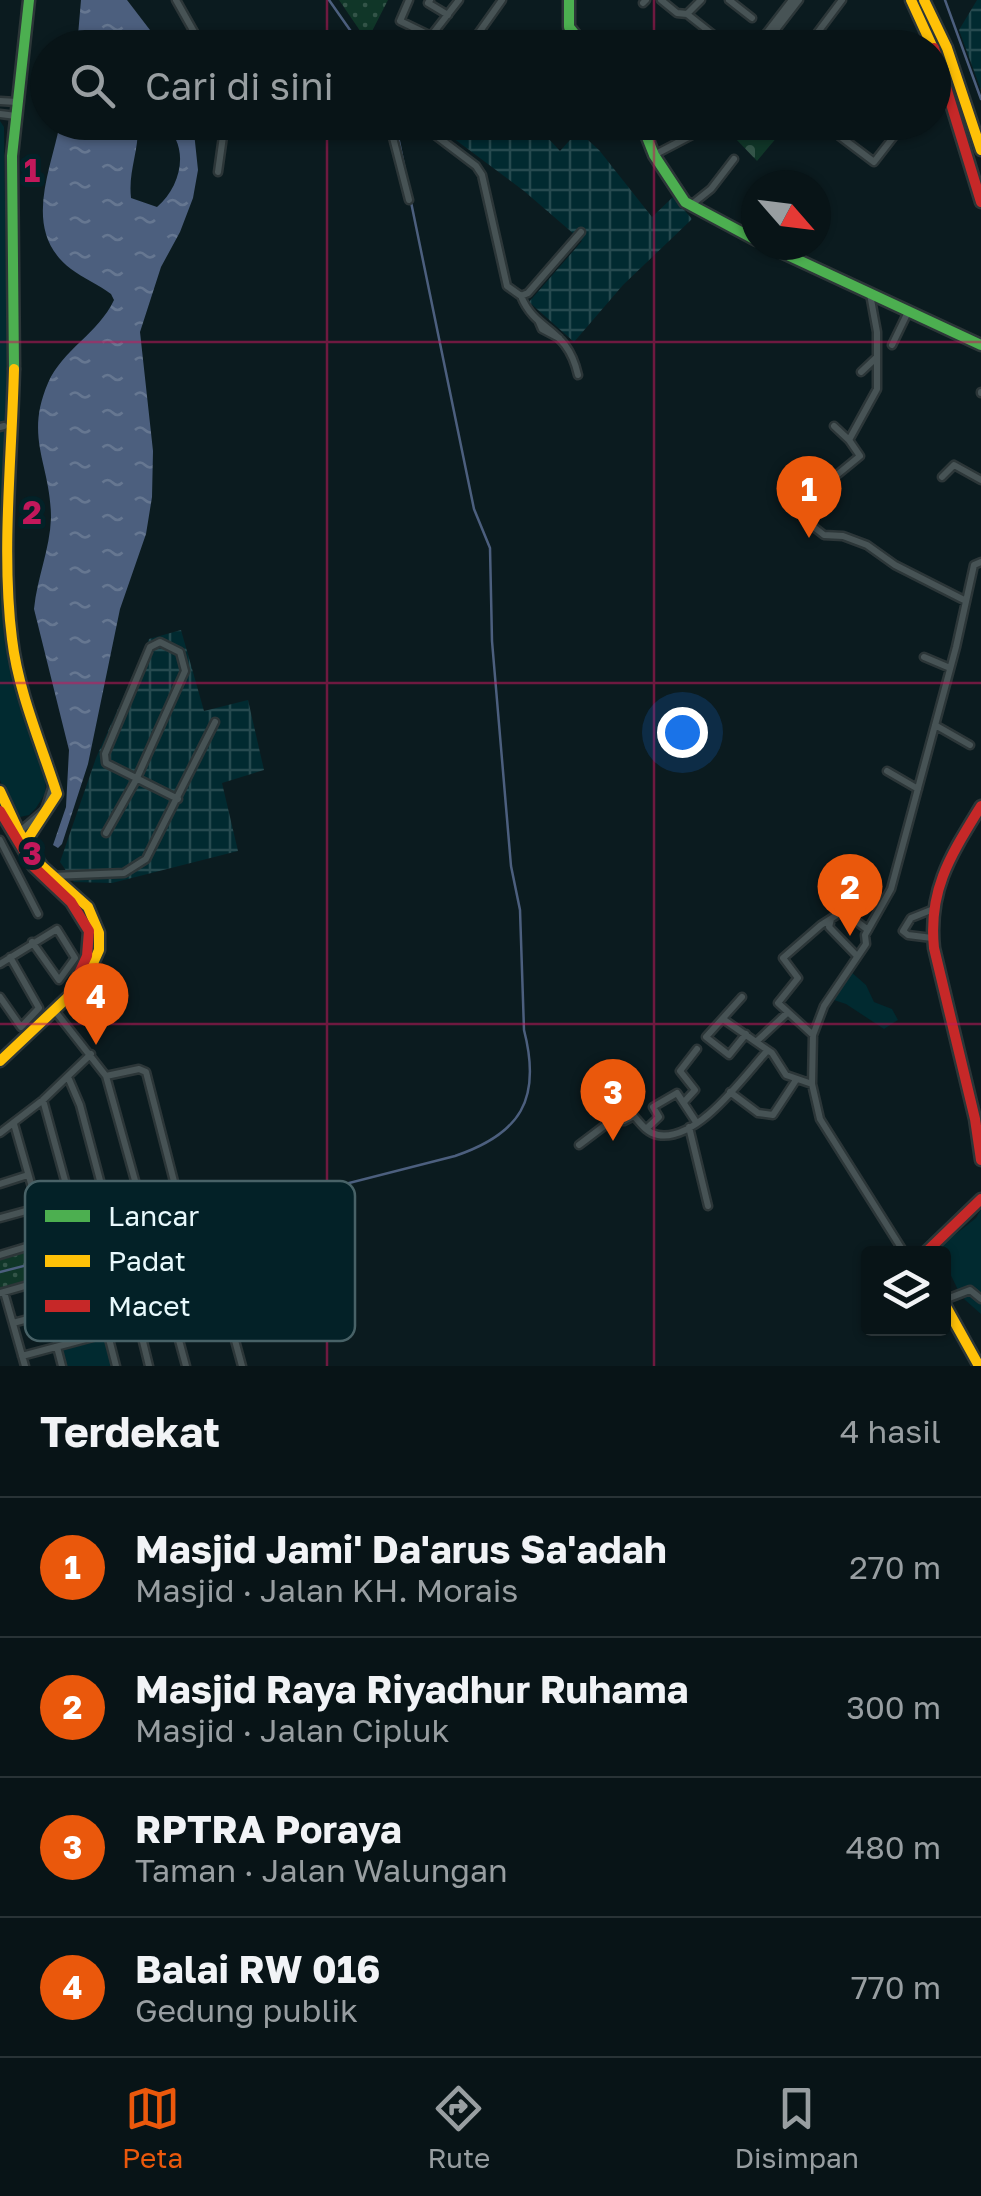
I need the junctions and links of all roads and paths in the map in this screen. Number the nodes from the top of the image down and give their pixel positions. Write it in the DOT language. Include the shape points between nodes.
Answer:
graph roads {
  1 [pos="30,0"];
  2 [pos="176,0"];
  3 [pos="409,0"];
  4 [pos="430,0"];
  5 [pos="459,0"];
  6 [pos="502,0"];
  7 [pos="568,0"];
  8 [pos="661,0"];
  9 [pos="701,0"];
  10 [pos="728,0"];
  11 [pos="750,0"];
  12 [pos="796,0"];
  13 [pos="842,0"];
  14 [pos="911,0"];
  15 [pos="924,0"];
  16 [pos="742,10"];
  17 [pos="687,14"];
  18 [pos="448,15"];
  19 [pos="752,18"];
  20 [pos="193,30"];
  21 [pos="419,30"];
  22 [pos="437,30"];
  23 [pos="482,30"];
  24 [pos="572,30"];
  25 [pos="707,30"];
  26 [pos="772,30"];
  27 [pos="820,30"];
  28 [pos="925,30"];
  29 [pos="938,30"];
  30 [pos="951,60"];
  31 [pos="0,100"];
  32 [pos="17,102"];
  33 [pos="951,102"];
  34 [pos="0,114"];
  35 [pos="16,116"];
  36 [pos="222,140"];
  37 [pos="394,140"];
  38 [pos="442,140"];
  39 [pos="649,140"];
  40 [pos="680,140"];
  41 [pos="844,140"];
  42 [pos="891,140"];
  43 [pos="981,150"];
  44 [pos="654,155"];
  45 [pos="734,159"];
  46 [pos="218,172"];
  47 [pos="978,189"];
  48 [pos="409,200"];
  49 [pos="981,202"];
  50 [pos="689,207"];
  51 [pos="581,232"];
  52 [pos="741,233"];
  53 [pos="799,260"];
  54 [pos="870,292"];
  55 [pos="521,296"];
  56 [pos="909,310"];
  57 [pos="892,345"];
  58 [pos="981,345"];
  59 [pos="878,356"];
  60 [pos="860,372"];
  61 [pos="578,375"];
  62 [pos="4,426"];
  63 [pos="834,426"];
  64 [pos="849,440"];
  65 [pos="942,477"];
  66 [pos="981,480"];
  67 [pos="979,562"];
  68 [pos="966,601"];
  69 [pos="924,656"];
  70 [pos="950,668"];
  71 [pos="215,722"];
  72 [pos="937,726"];
  73 [pos="970,746"];
  74 [pos="887,771"];
  75 [pos="136,780"];
  76 [pos="918,789"];
  77 [pos="0,791"];
  78 [pos="178,798"];
  79 [pos="981,806"];
  80 [pos="0,811"];
  81 [pos="106,833"];
  82 [pos="19,837"];
  83 [pos="0,840"];
  84 [pos="49,878"];
  85 [pos="931,910"];
  86 [pos="38,914"];
  87 [pos="830,920"];
  88 [pos="866,933"];
  89 [pos="932,938"];
  90 [pos="32,942"];
  91 [pos="857,956"];
  92 [pos="10,957"];
  93 [pos="0,964"];
  94 [pos="0,996"];
  95 [pos="742,997"];
  96 [pos="55,1010"];
  97 [pos="788,1013"];
  98 [pos="722,1019"];
  99 [pos="811,1033"];
  100 [pos="746,1034"];
  101 [pos="756,1042"];
  102 [pos="697,1048"];
  103 [pos="767,1051"];
  104 [pos="91,1054"];
  105 [pos="0,1061"];
  106 [pos="106,1076"];
  107 [pos="68,1077"];
  108 [pos="796,1080"];
  109 [pos="809,1083"];
  110 [pos="730,1092"];
  111 [pos="43,1100"];
  112 [pos="684,1102"];
  113 [pos="14,1124"];
  114 [pos="693,1124"];
  115 [pos="646,1129"];
  116 [pos="0,1133"];
  117 [pos="578,1145"];
  118 [pos="981,1160"];
  119 [pos="28,1175"];
  120 [pos="30,1181"];
  121 [pos="65,1181"];
  122 [pos="100,1181"];
  123 [pos="135,1181"];
  124 [pos="175,1181"];
  125 [pos="0,1184"];
  126 [pos="981,1199"];
  127 [pos="708,1206"];
  128 [pos="25,1211"];
  129 [pos="0,1218"];
  130 [pos="901,1246"];
  131 [pos="930,1246"];
  132 [pos="25,1248"];
  133 [pos="0,1255"];
  134 [pos="2,1292"];
  135 [pos="951,1299"];
  136 [pos="981,1299"];
  137 [pos="951,1316"];
  138 [pos="25,1321"];
  139 [pos="13,1324"];
  140 [pos="79,1341"];
  141 [pos="110,1341"];
  142 [pos="143,1341"];
  143 [pos="179,1341"];
  144 [pos="235,1341"];
  145 [pos="57,1347"];
  146 [pos="22,1356"];
  147 [pos="975,1365"];
  148 [pos="25,1366"];
  149 [pos="62,1366"];
  150 [pos="116,1366"];
  151 [pos="149,1366"];
  152 [pos="186,1366"];
  153 [pos="242,1366"];
  1 -- 32 [label="main road"];
  2 -- 20 [label="street"];
  3 -- 21 [label="street" via="400,21"];
  4 -- 18 [label="street"];
  5 -- 18 [label="street"];
  6 -- 23 [label="street"];
  7 -- 24 [label="main road"];
  8 -- 17 [label="street"];
  9 -- 17 [label="street"];
  10 -- 16 [label="street"];
  11 -- 16 [label="street"];
  12 -- 26 [label="street"];
  13 -- 27 [label="street"];
  14 -- 28 [label="main road"];
  15 -- 29 [label="main road"];
  16 -- 19 [label="street"];
  17 -- 25 [label="street"];
  18 -- 22 [label="street"];
  30 -- 43 [label="main road"];
  31 -- 32 [label="street"];
  32 -- 35 [label="main road"];
  33 -- 47 [label="main road"];
  34 -- 35 [label="street"];
  35 -- 62 [label="main road"];
  36 -- 46 [label="street"];
  37 -- 48 [label="street"];
  38 -- 55 [label="street" via="482,174 506,286"];
  39 -- 44 [label="main road"];
  40 -- 44 [label="street"];
  41 -- 42 [label="street" via="874,162"];
  44 -- 50 [label="main road"];
  45 -- 50 [label="street"];
  47 -- 49 [label="main road"];
  50 -- 52 [label="main road"];
  51 -- 55 [label="street"];
  53 -- 54 [label="main road"];
  54 -- 56 [label="main road"];
  54 -- 59 [label="street"];
  55 -- 61 [label="street" via="529,315 574,354"];
  56 -- 57 [label="street"];
  56 -- 58 [label="main road"];
  59 -- 60 [label="street"];
  59 -- 64 [label="street" via="877,391"];
  62 -- 82 [label="main road" via="12,640 57,794"];
  63 -- 64 [label="street"];
  64 -- 68 [label="street" via="859,458 823,479 808,522 824,534 868,545"];
  65 -- 66 [label="street" via="954,465"];
  67 -- 68 [label="street"];
  68 -- 70 [label="street"];
  69 -- 70 [label="street"];
  70 -- 76 [label="street"];
  71 -- 78 [label="street"];
  72 -- 73 [label="street"];
  74 -- 76 [label="street"];
  75 -- 75 [label="street" via="110,767 105,754 150,647 160,642 180,652 185,671"];
  75 -- 78 [label="street"];
  75 -- 81 [label="street"];
  76 -- 88 [label="street" via="888,898"];
  77 -- 82 [label="main road"];
  78 -- 84 [label="street" via="153,850 136,868"];
  79 -- 85 [label="main road" via="934,886"];
  80 -- 82 [label="main road"];
  82 -- 84 [label="main road"];
  83 -- 86 [label="street"];
  84 -- 96 [label="main road" via="88,907 100,950 85,981"];
  85 -- 89 [label="main road"];
  85 -- 89 [label="street" via="910,918 902,930"];
  87 -- 88 [label="street" via="845,912"];
  87 -- 91 [label="street"];
  87 -- 97 [label="street" via="783,958 798,978 778,1000"];
  88 -- 91 [label="street"];
  89 -- 118 [label="main road"];
  90 -- 90 [label="street" via="57,980 75,958 57,929"];
  90 -- 92 [label="street"];
  91 -- 99 [label="street"];
  92 -- 93 [label="street"];
  92 -- 94 [label="street" via="40,1008 21,1027"];
  95 -- 98 [label="street"];
  96 -- 104 [label="street"];
  96 -- 105 [label="main road"];
  97 -- 99 [label="street"];
  97 -- 101 [label="street"];
  98 -- 100 [label="street"];
  98 -- 100 [label="street" via="706,1037 728,1055"];
  99 -- 109 [label="street"];
  100 -- 101 [label="street"];
  101 -- 103 [label="street"];
  102 -- 112 [label="street" via="680,1070 695,1090"];
  103 -- 108 [label="street"];
  103 -- 110 [label="street"];
  104 -- 106 [label="street"];
  104 -- 107 [label="street"];
  106 -- 123 [label="street"];
  106 -- 124 [label="street" via="146,1072"];
  107 -- 111 [label="street"];
  107 -- 122 [label="street"];
  108 -- 109 [label="street"];
  108 -- 110 [label="street" via="774,1115"];
  109 -- 130 [label="street" via="820,1119"];
  110 -- 114 [label="street"];
  111 -- 113 [label="street"];
  111 -- 121 [label="street"];
  112 -- 114 [label="street"];
  112 -- 115 [label="street" via="677,1092 653,1107 659,1115"];
  113 -- 116 [label="street"];
  113 -- 119 [label="street"];
  114 -- 115 [label="street" via="664,1136"];
  114 -- 127 [label="street"];
  115 -- 117 [label="street" via="634,1116 616,1116"];
  119 -- 120 [label="street"];
  119 -- 125 [label="street"];
  126 -- 131 [label="main road"];
  128 -- 129 [label="street"];
  132 -- 133 [label="street"];
  134 -- 139 [label="street"];
  135 -- 136 [label="street" via="970,1290"];
  137 -- 147 [label="main road"];
  138 -- 139 [label="street"];
  139 -- 146 [label="street"];
  140 -- 145 [label="street"];
  141 -- 150 [label="street"];
  142 -- 151 [label="street"];
  143 -- 152 [label="street"];
  144 -- 153 [label="street"];
  145 -- 146 [label="street"];
  145 -- 149 [label="street"];
  146 -- 148 [label="street"];
}
